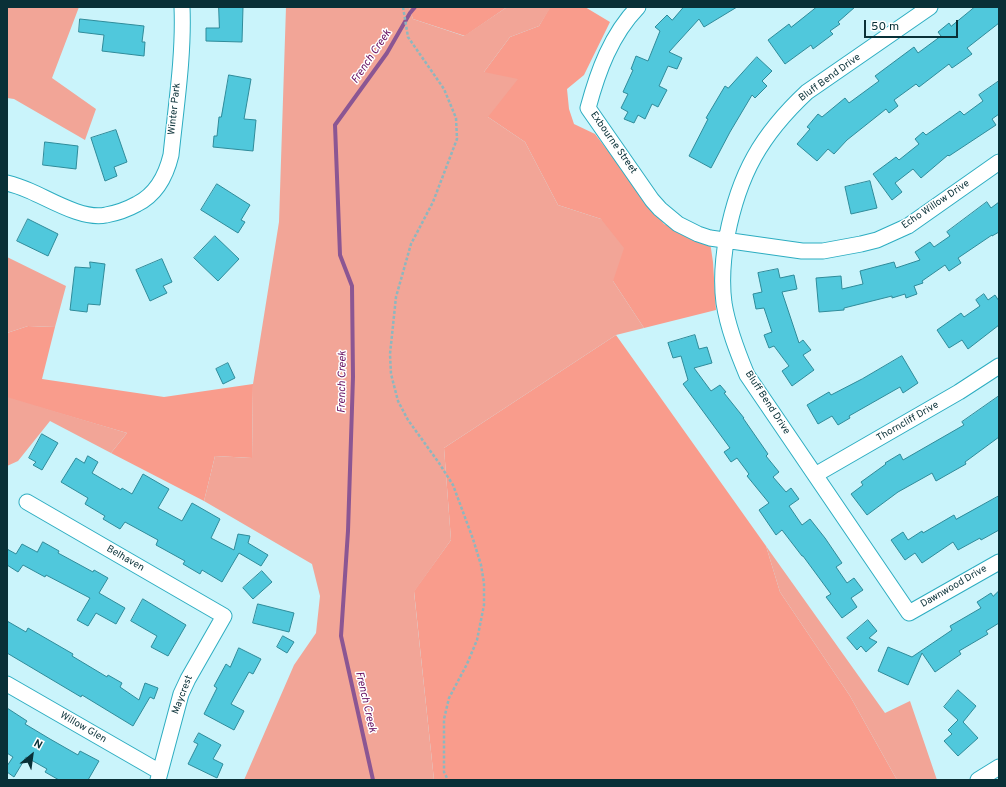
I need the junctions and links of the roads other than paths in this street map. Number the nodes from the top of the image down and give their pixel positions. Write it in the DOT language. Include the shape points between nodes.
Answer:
graph roads {
  1 [pos="182,7"];
  2 [pos="638,7"];
  3 [pos="930,7"];
  4 [pos="999,162"];
  5 [pos="7,183"];
  6 [pos="727,241"];
  7 [pos="999,366"];
  8 [pos="815,475"];
  9 [pos="27,502"];
  10 [pos="999,562"];
  11 [pos="909,613"];
  12 [pos="224,616"];
  13 [pos="7,684"];
  14 [pos="999,767"];
  15 [pos="159,776"];
  16 [pos="978,780"];
  1 -- 5 [label="street, Winter Park" via="183,28 171,155 160,185 142,202 104,216 63,207 29,190"];
  2 -- 6 [label="street, Exbourne Street" via="612,42 588,108 652,200 668,217 688,230"];
  3 -- 6 [label="street, Bluff Bend Drive" via="807,92 780,120 761,145 739,188"];
  4 -- 6 [label="street, Echo Willow Drive" via="908,226 877,240 823,251 802,251"];
  6 -- 8 [label="street, Bluff Bend Drive" via="722,279 728,325 735,347 747,375"];
  7 -- 8 [label="street, Thorncliff Drive"];
  8 -- 11 [label="street, Bluff Bend Drive"];
  9 -- 12 [label="street, Belhaven"];
  10 -- 11 [label="street, Dawnwood Drive"];
  12 -- 15 [label="street, Maycrest" via="181,694"];
  13 -- 15 [label="street, Willow Glen"];
  14 -- 16 [label="street"];
}
